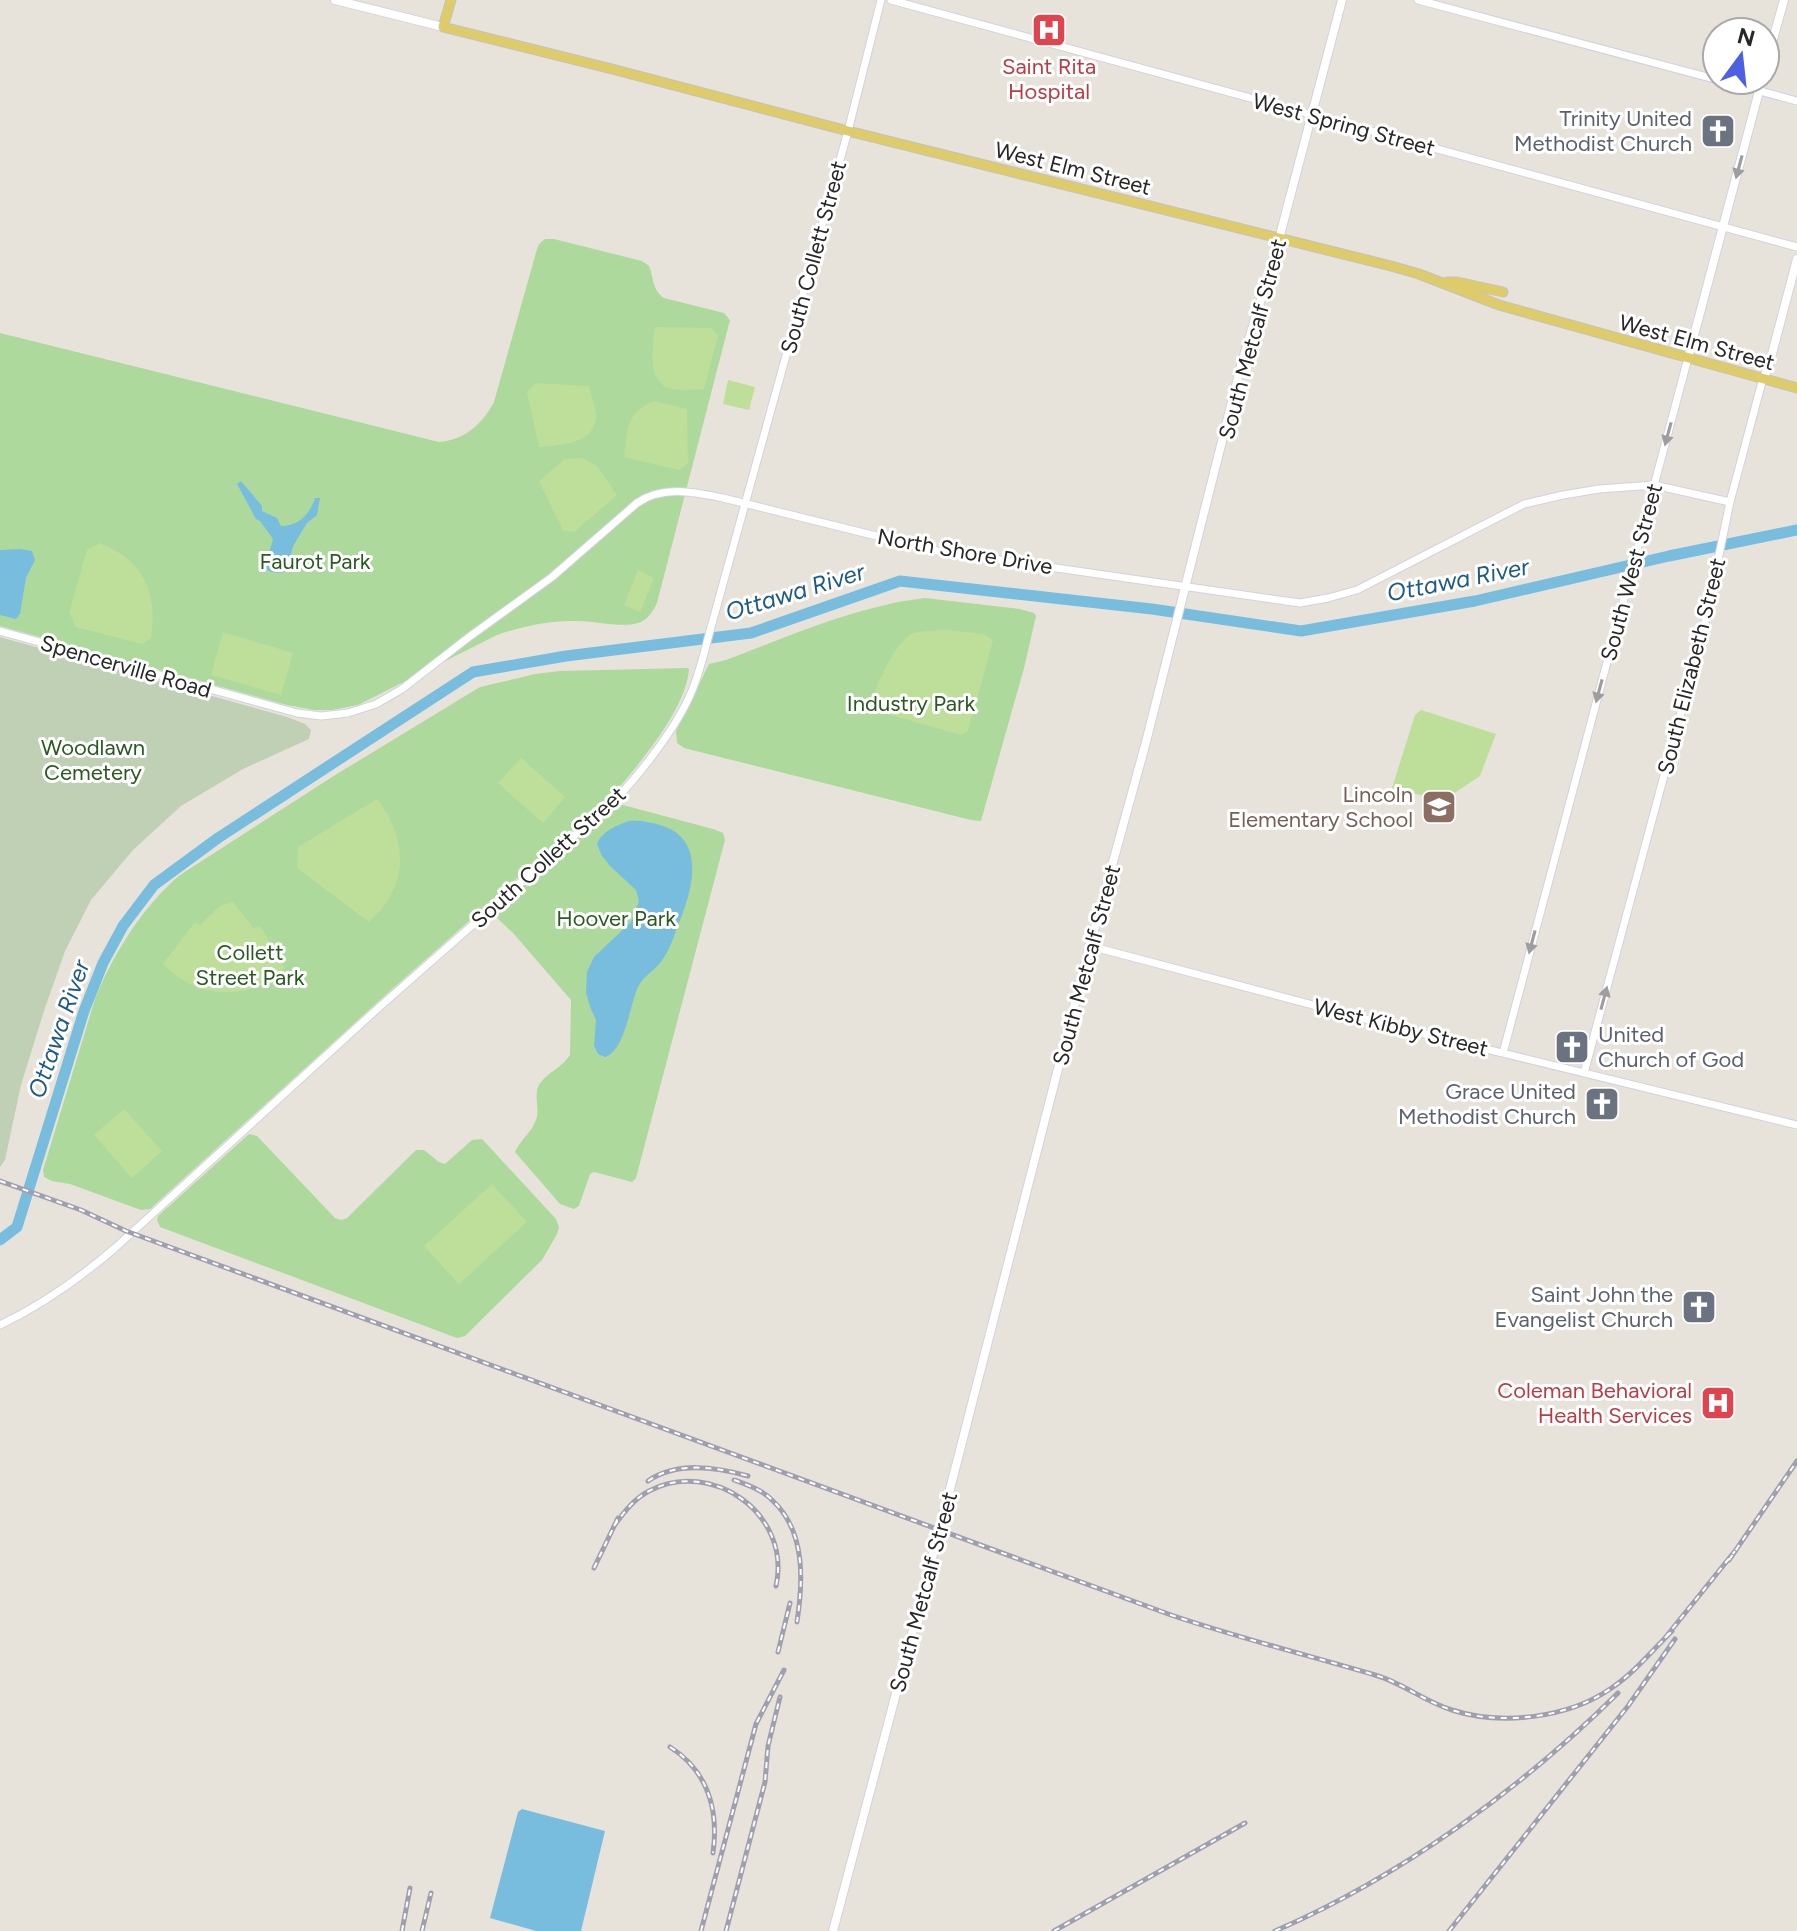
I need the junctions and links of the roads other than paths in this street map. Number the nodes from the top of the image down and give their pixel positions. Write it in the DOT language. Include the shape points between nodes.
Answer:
graph roads {
  1 [pos="335,0"];
  2 [pos="451,0"];
  3 [pos="881,0"];
  4 [pos="891,0"];
  5 [pos="1342,0"];
  6 [pos="1418,0"];
  7 [pos="443,27"];
  8 [pos="1701,77"];
  9 [pos="1757,96"];
  10 [pos="1775,96"];
  11 [pos="1797,101"];
  12 [pos="1312,115"];
  13 [pos="848,131"];
  14 [pos="1723,227"];
  15 [pos="1279,239"];
  16 [pos="1797,247"];
  17 [pos="1797,259"];
  18 [pos="1439,282"];
  19 [pos="1503,292"];
  20 [pos="1688,358"];
  21 [pos="1763,378"];
  22 [pos="1797,388"];
  23 [pos="1654,485"];
  24 [pos="1730,502"];
  25 [pos="745,504"];
  26 [pos="1186,585"];
  27 [pos="0,631"];
  28 [pos="252,702"];
  29 [pos="1090,946"];
  30 [pos="1503,1053"];
  31 [pos="1584,1073"];
  32 [pos="1797,1125"];
  33 [pos="0,1325"];
  34 [pos="833,1931"];
  1 -- 7 [label="main road, West Elm Street"];
  2 -- 7 [label="main road"];
  3 -- 13 [label="street, South Collett Street"];
  4 -- 12 [label="street, West Spring Street"];
  5 -- 12 [label="main road, South Metcalf Street"];
  6 -- 8 [label="street"];
  7 -- 13 [label="main road, West Elm Street"];
  9 -- 14 [label="main road, South West Street, one-way"];
  10 -- 11 [label="street"];
  12 -- 14 [label="street, West Spring Street"];
  12 -- 15 [label="main road, South Metcalf Street"];
  13 -- 15 [label="main road, West Elm Street"];
  13 -- 25 [label="street, South Collett Street"];
  14 -- 16 [label="street, West Spring Street"];
  14 -- 20 [label="main road, South West Street"];
  15 -- 18 [label="main road, West Elm Street"];
  15 -- 26 [label="main road, South Metcalf Street"];
  17 -- 21 [label="main road, South Elizabeth Street"];
  18 -- 19 [label="main road"];
  18 -- 20 [label="main road, West Elm Street" via="1499,305"];
  20 -- 21 [label="main road, West Elm Street"];
  20 -- 23 [label="street, South West Street, one-way"];
  21 -- 22 [label="main road, West Elm Street"];
  21 -- 24 [label="street, South Elizabeth Street"];
  23 -- 24 [label="street, North Shore Drive"];
  23 -- 26 [label="street, North Shore Drive" via="1584,491 1524,504 1357,590 1328,598 1300,603"];
  23 -- 30 [label="street, South West Street, one-way"];
  31 -- 24 [label="street, South Elizabeth Street, one-way" via="1704,627"];
  25 -- 26 [label="street, North Shore Drive" via="937,551"];
  25 -- 28 [label="street, North Shore Drive" via="683,491 644,498 536,590 376,704 321,716"];
  25 -- 33 [label="street, South Collett Street" via="691,693 631,783 115,1248 77,1279"];
  26 -- 29 [label="main road, South Metcalf Street"];
  27 -- 28 [label="street, Spencerville Road"];
  29 -- 30 [label="street, West Kibby Street"];
  29 -- 34 [label="main road, South Metcalf Street"];
  30 -- 31 [label="street, West Kibby Street"];
  31 -- 32 [label="street, West Kibby Street"];
}
